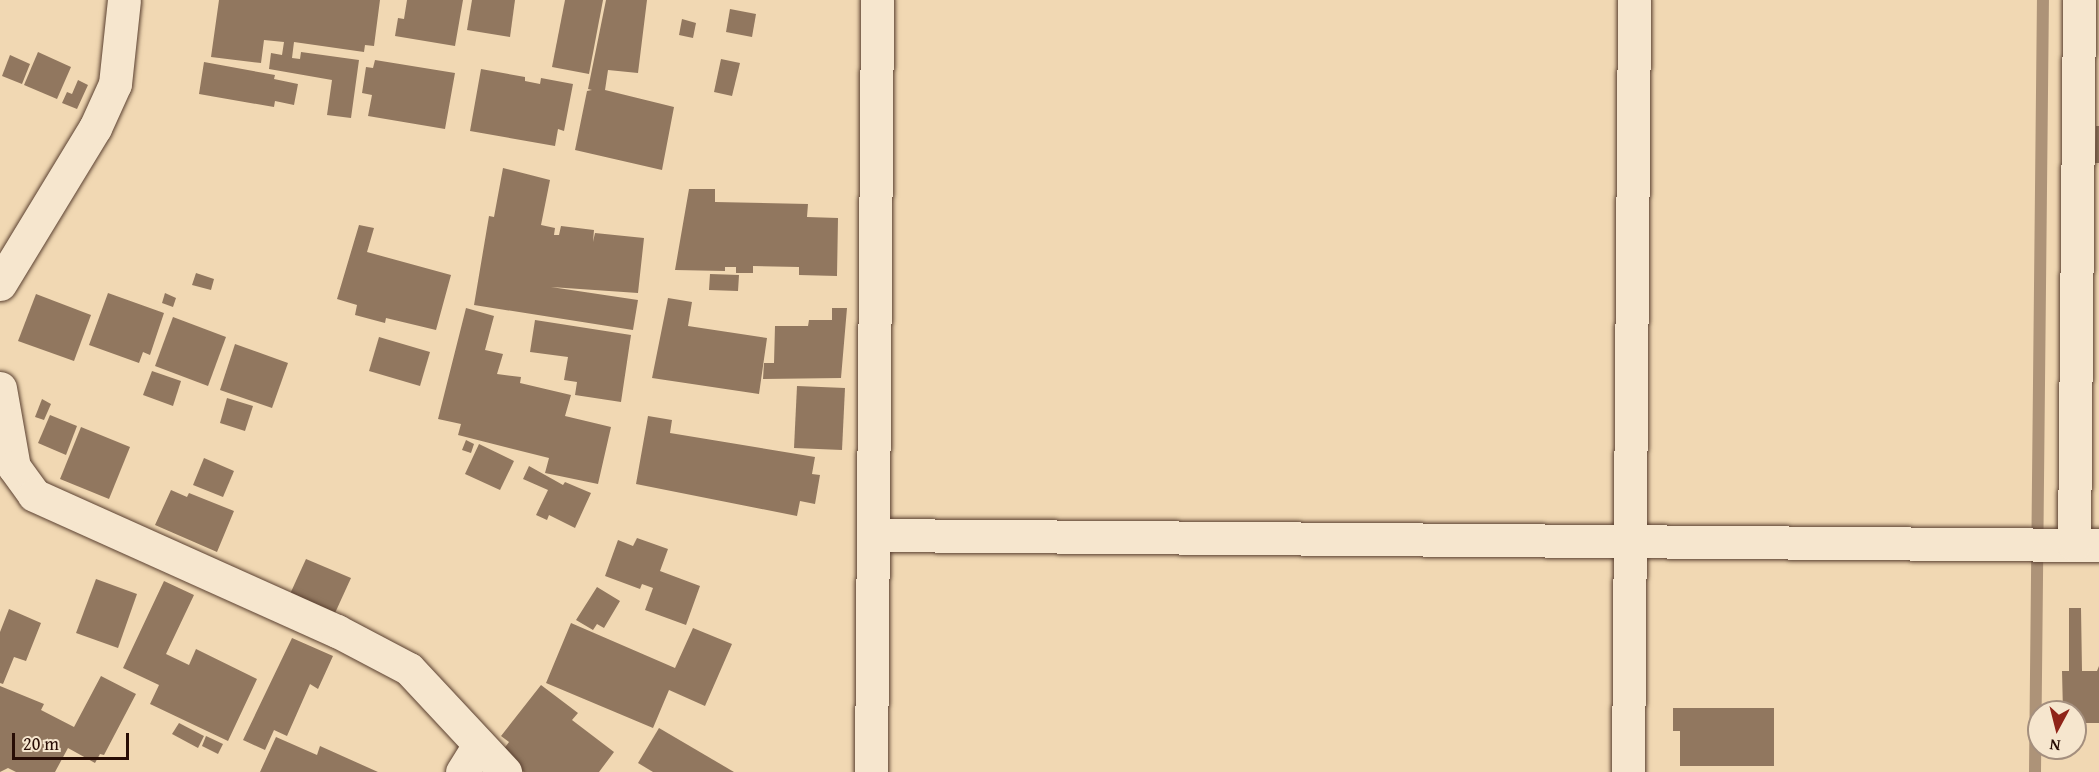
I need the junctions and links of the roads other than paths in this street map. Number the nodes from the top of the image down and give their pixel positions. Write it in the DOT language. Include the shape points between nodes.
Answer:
graph roads {
  1 [pos="124,0"];
  2 [pos="877,0"];
  3 [pos="1634,0"];
  4 [pos="2079,0"];
  5 [pos="2088,100"];
  6 [pos="0,284"];
  7 [pos="0,388"];
  8 [pos="873,535"];
  9 [pos="1629,543"];
  10 [pos="2077,545"];
  11 [pos="470,759"];
  12 [pos="505,772"];
  13 [pos="871,772"];
  14 [pos="1628,772"];
  1 -- 6 [label="street" via="115,84 95,128"];
  2 -- 8 [label="street"];
  3 -- 9 [label="street"];
  4 -- 5 [label="street"];
  5 -- 10 [label="street"];
  7 -- 11 [label="street" via="14,467 34,495 337,631 409,669"];
  8 -- 9 [label="street"];
  8 -- 13 [label="street"];
  9 -- 10 [label="street"];
  9 -- 14 [label="street"];
  11 -- 12 [label="street"];
}
